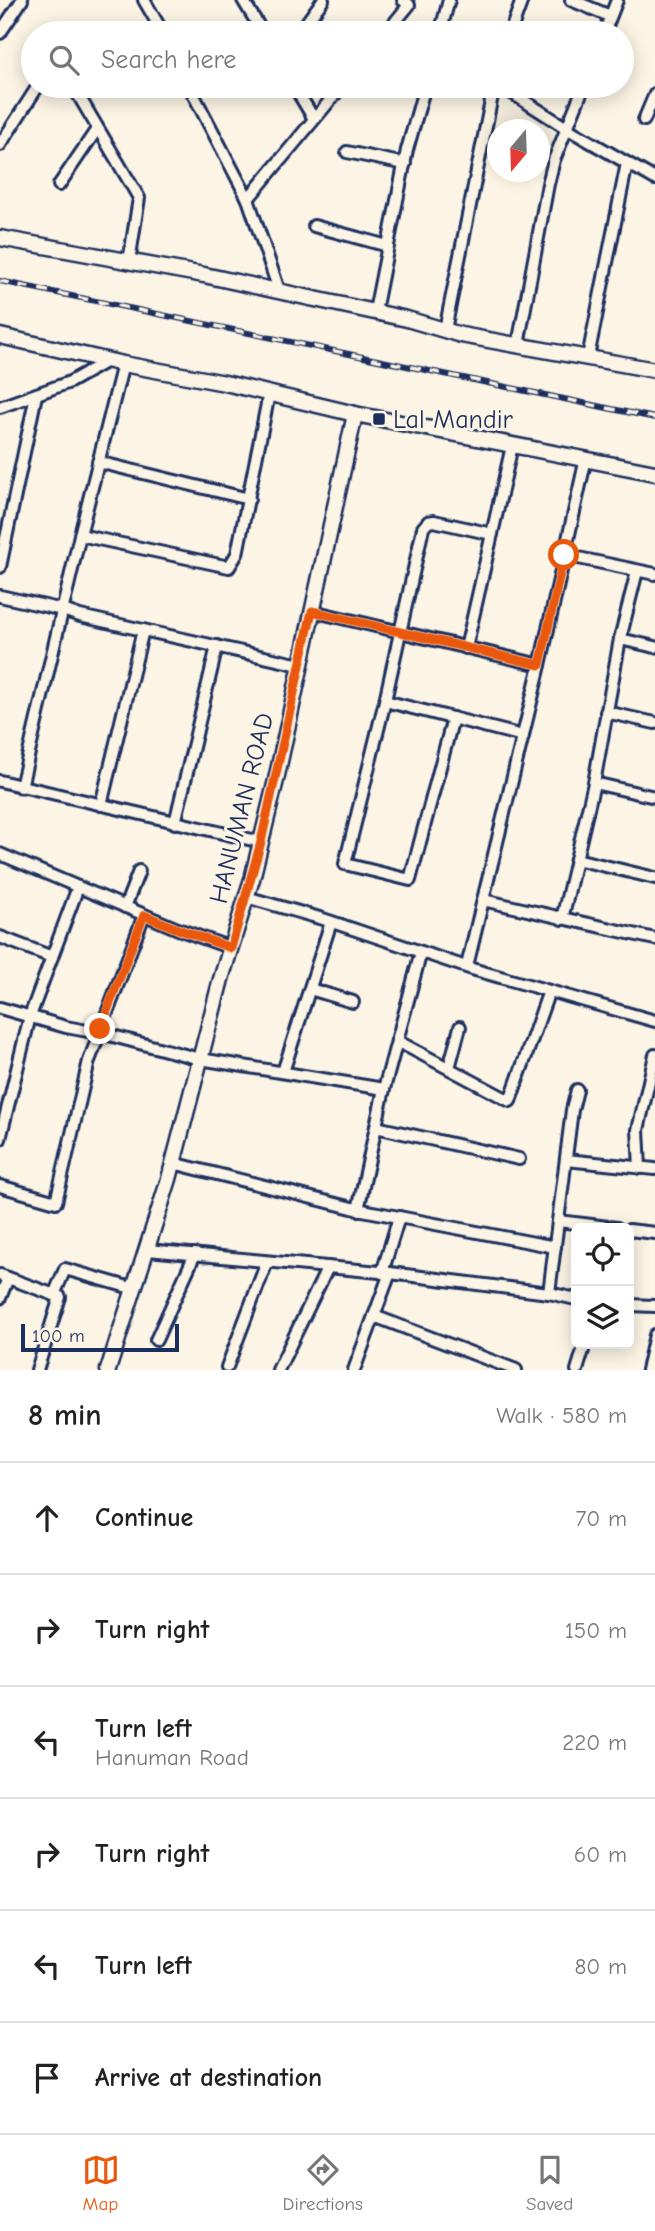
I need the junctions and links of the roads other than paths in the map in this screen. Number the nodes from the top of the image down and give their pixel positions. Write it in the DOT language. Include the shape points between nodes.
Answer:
graph roads {
  1 [pos="22,0"];
  2 [pos="144,0"];
  3 [pos="243,0"];
  4 [pos="323,0"];
  5 [pos="403,0"];
  6 [pos="449,0"];
  7 [pos="522,0"];
  8 [pos="572,0"];
  9 [pos="617,0"];
  10 [pos="610,16"];
  11 [pos="156,21"];
  12 [pos="256,21"];
  13 [pos="308,21"];
  14 [pos="396,21"];
  15 [pos="443,21"];
  16 [pos="514,21"];
  17 [pos="608,21"];
  18 [pos="0,33"];
  19 [pos="655,94"];
  20 [pos="30,98"];
  21 [pos="80,98"];
  22 [pos="195,98"];
  23 [pos="301,98"];
  24 [pos="332,98"];
  25 [pos="422,98"];
  26 [pos="492,98"];
  27 [pos="520,98"];
  28 [pos="580,98"];
  29 [pos="314,119"];
  30 [pos="644,120"];
  31 [pos="568,129"];
  32 [pos="97,130"];
  33 [pos="0,145"];
  34 [pos="347,152"];
  35 [pos="627,163"];
  36 [pos="405,164"];
  37 [pos="655,179"];
  38 [pos="59,185"];
  39 [pos="248,199"];
  40 [pos="314,226"];
  41 [pos="0,238"];
  42 [pos="388,246"];
  43 [pos="129,262"];
  44 [pos="279,290"];
  45 [pos="375,311"];
  46 [pos="445,330"];
  47 [pos="0,336"];
  48 [pos="518,345"];
  49 [pos="588,357"];
  50 [pos="107,361"];
  51 [pos="123,364"];
  52 [pos="655,370"];
  53 [pos="269,394"];
  54 [pos="36,395"];
  55 [pos="0,407"];
  56 [pos="355,414"];
  57 [pos="512,446"];
  58 [pos="586,458"];
  59 [pos="98,462"];
  60 [pos="655,473"];
  61 [pos="249,499"];
  62 [pos="492,534"];
  63 [pos="80,535"];
  64 [pos="564,555"];
  65 [pos="0,567"];
  66 [pos="637,571"];
  67 [pos="655,574"];
  68 [pos="0,596"];
  69 [pos="63,610"];
  70 [pos="312,611"];
  71 [pos="143,630"];
  72 [pos="400,631"];
  73 [pos="620,639"];
  74 [pos="217,646"];
  75 [pos="466,648"];
  76 [pos="655,648"];
  77 [pos="300,665"];
  78 [pos="540,665"];
  79 [pos="385,701"];
  80 [pos="606,712"];
  81 [pos="453,718"];
  82 [pos="655,723"];
  83 [pos="523,736"];
  84 [pos="0,781"];
  85 [pos="594,783"];
  86 [pos="21,787"];
  87 [pos="655,797"];
  88 [pos="101,805"];
  89 [pos="175,822"];
  90 [pos="261,842"];
  91 [pos="0,854"];
  92 [pos="576,859"];
  93 [pos="139,871"];
  94 [pos="655,878"];
  95 [pos="78,887"];
  96 [pos="246,897"];
  97 [pos="483,900"];
  98 [pos="125,907"];
  99 [pos="144,915"];
  100 [pos="562,919"];
  101 [pos="331,922"];
  102 [pos="0,937"];
  103 [pos="655,939"];
  104 [pos="231,948"];
  105 [pos="421,952"];
  106 [pos="52,957"];
  107 [pos="467,966"];
  108 [pos="310,989"];
  109 [pos="550,990"];
  110 [pos="354,1002"];
  111 [pos="0,1008"];
  112 [pos="30,1016"];
  113 [pos="655,1021"];
  114 [pos="460,1027"];
  115 [pos="99,1033"];
  116 [pos="397,1041"];
  117 [pos="655,1055"];
  118 [pos="200,1059"];
  119 [pos="449,1068"];
  120 [pos="283,1072"];
  121 [pos="384,1089"];
  122 [pos="577,1090"];
  123 [pos="3,1116"];
  124 [pos="376,1127"];
  125 [pos="0,1139"];
  126 [pos="519,1159"];
  127 [pos="566,1160"];
  128 [pos="173,1163"];
  129 [pos="640,1168"];
  130 [pos="655,1169"];
  131 [pos="0,1186"];
  132 [pos="358,1210"];
  133 [pos="399,1217"];
  134 [pos="558,1221"];
  135 [pos="575,1223"];
  136 [pos="634,1231"];
  137 [pos="655,1233"];
  138 [pos="555,1247"];
  139 [pos="148,1250"];
  140 [pos="195,1255"];
  141 [pos="267,1262"];
  142 [pos="328,1268"];
  143 [pos="386,1273"];
  144 [pos="4,1276"];
  145 [pos="135,1289"];
  146 [pos="549,1293"];
  147 [pos="54,1296"];
  148 [pos="0,1298"];
  149 [pos="571,1298"];
  150 [pos="634,1305"];
  151 [pos="655,1306"];
  152 [pos="374,1316"];
  153 [pos="655,1335"];
  154 [pos="156,1340"];
  155 [pos="583,1349"];
  156 [pos="227,1367"];
  157 [pos="37,1370"];
  158 [pos="108,1370"];
  159 [pos="278,1370"];
  160 [pos="354,1370"];
  161 [pos="516,1370"];
  162 [pos="577,1370"];
  163 [pos="647,1370"];
  1 -- 18 [label="street"];
  2 -- 11 [label="street"];
  3 -- 12 [label="street"];
  4 -- 13 [label="street"];
  5 -- 14 [label="street" via="409,5"];
  6 -- 15 [label="street"];
  7 -- 16 [label="street"];
  8 -- 10 [label="street"];
  9 -- 10 [label="street"];
  10 -- 17 [label="street"];
  19 -- 30 [label="street"];
  20 -- 33 [label="street"];
  21 -- 32 [label="street"];
  22 -- 39 [label="street"];
  23 -- 29 [label="street"];
  24 -- 29 [label="street"];
  25 -- 36 [label="street"];
  26 -- 46 [label="street"];
  27 -- 31 [label="street"];
  28 -- 31 [label="street"];
  29 -- 39 [label="street"];
  31 -- 35 [label="street"];
  31 -- 48 [label="street" via="548,184"];
  32 -- 38 [label="street"];
  32 -- 43 [label="street" via="139,198"];
  34 -- 36 [label="street"];
  35 -- 37 [label="street"];
  35 -- 49 [label="street"];
  36 -- 42 [label="street"];
  39 -- 44 [label="street"];
  40 -- 42 [label="street"];
  41 -- 43 [label="street"];
  42 -- 45 [label="street"];
  43 -- 44 [label="street"];
  44 -- 45 [label="street"];
  45 -- 46 [label="street"];
  46 -- 48 [label="street"];
  47 -- 50 [label="street"];
  48 -- 49 [label="street"];
  49 -- 52 [label="street"];
  50 -- 51 [label="street"];
  50 -- 54 [label="street"];
  51 -- 53 [label="street"];
  51 -- 59 [label="street"];
  53 -- 56 [label="street"];
  53 -- 61 [label="street"];
  54 -- 55 [label="street"];
  54 -- 65 [label="street"];
  56 -- 57 [label="street"];
  56 -- 70 [label="street, HANUMAN ROAD"];
  57 -- 58 [label="street"];
  57 -- 62 [label="street"];
  58 -- 60 [label="street"];
  58 -- 64 [label="street"];
  59 -- 61 [label="street"];
  59 -- 63 [label="street"];
  61 -- 63 [label="street" via="237,554 229,567"];
  62 -- 72 [label="street" via="428,522"];
  62 -- 75 [label="street"];
  63 -- 69 [label="street"];
  64 -- 66 [label="street"];
  64 -- 78 [label="street"];
  66 -- 67 [label="street"];
  66 -- 73 [label="street"];
  68 -- 69 [label="street"];
  69 -- 71 [label="street"];
  69 -- 86 [label="street"];
  70 -- 72 [label="street"];
  70 -- 77 [label="street, HANUMAN ROAD"];
  71 -- 74 [label="street"];
  71 -- 88 [label="street"];
  72 -- 75 [label="street"];
  72 -- 79 [label="street"];
  73 -- 76 [label="street"];
  73 -- 80 [label="street"];
  74 -- 77 [label="street"];
  74 -- 89 [label="street"];
  75 -- 78 [label="street"];
  77 -- 90 [label="street, HANUMAN ROAD"];
  78 -- 83 [label="street"];
  79 -- 81 [label="street"];
  79 -- 81 [label="street" via="345,864 405,880 410,880 414,869"];
  80 -- 82 [label="street"];
  80 -- 85 [label="street"];
  81 -- 83 [label="street"];
  83 -- 97 [label="street"];
  84 -- 86 [label="street"];
  85 -- 87 [label="street"];
  85 -- 92 [label="street"];
  86 -- 88 [label="street"];
  88 -- 89 [label="street"];
  89 -- 90 [label="street"];
  90 -- 96 [label="street, HANUMAN ROAD"];
  91 -- 95 [label="street"];
  92 -- 94 [label="street"];
  92 -- 100 [label="street"];
  93 -- 98 [label="street"];
  95 -- 98 [label="street"];
  95 -- 106 [label="street"];
  96 -- 101 [label="street"];
  96 -- 104 [label="street, HANUMAN ROAD"];
  97 -- 100 [label="street"];
  97 -- 107 [label="street"];
  98 -- 99 [label="street"];
  99 -- 104 [label="street"];
  99 -- 115 [label="street"];
  100 -- 103 [label="street"];
  101 -- 105 [label="street"];
  101 -- 108 [label="street"];
  102 -- 106 [label="street"];
  104 -- 118 [label="street, HANUMAN ROAD"];
  105 -- 107 [label="street"];
  105 -- 116 [label="street"];
  106 -- 112 [label="street"];
  107 -- 109 [label="street"];
  108 -- 110 [label="street"];
  108 -- 120 [label="street"];
  109 -- 113 [label="street"];
  109 -- 119 [label="street" via="510,1101"];
  111 -- 112 [label="street"];
  112 -- 115 [label="street"];
  112 -- 123 [label="street"];
  114 -- 119 [label="street"];
  115 -- 118 [label="street"];
  115 -- 131 [label="street" via="56,1202"];
  116 -- 119 [label="street"];
  116 -- 121 [label="street"];
  117 -- 129 [label="street" via="638,1130"];
  118 -- 120 [label="street"];
  118 -- 128 [label="street, HANUMAN ROAD"];
  120 -- 121 [label="street"];
  121 -- 124 [label="street"];
  122 -- 127 [label="street"];
  123 -- 125 [label="street"];
  124 -- 126 [label="street"];
  124 -- 132 [label="street"];
  127 -- 129 [label="street"];
  127 -- 134 [label="street"];
  128 -- 132 [label="street"];
  128 -- 139 [label="street, HANUMAN ROAD"];
  129 -- 130 [label="street"];
  132 -- 133 [label="street"];
  133 -- 138 [label="street"];
  133 -- 143 [label="street"];
  134 -- 135 [label="street"];
  134 -- 138 [label="street"];
  136 -- 137 [label="street"];
  138 -- 146 [label="street"];
  139 -- 140 [label="street"];
  139 -- 145 [label="street, HANUMAN ROAD"];
  140 -- 141 [label="street"];
  140 -- 154 [label="street"];
  141 -- 142 [label="street"];
  141 -- 156 [label="street"];
  142 -- 143 [label="street"];
  142 -- 159 [label="street"];
  143 -- 146 [label="street"];
  143 -- 152 [label="street"];
  144 -- 147 [label="street"];
  144 -- 148 [label="street"];
  145 -- 147 [label="street" via="65,1269"];
  145 -- 158 [label="street, HANUMAN ROAD"];
  146 -- 149 [label="street"];
  147 -- 157 [label="street" via="60,1297"];
  150 -- 151 [label="street"];
  152 -- 160 [label="street"];
  152 -- 161 [label="street"];
  153 -- 163 [label="street"];
  155 -- 162 [label="street"];
}
